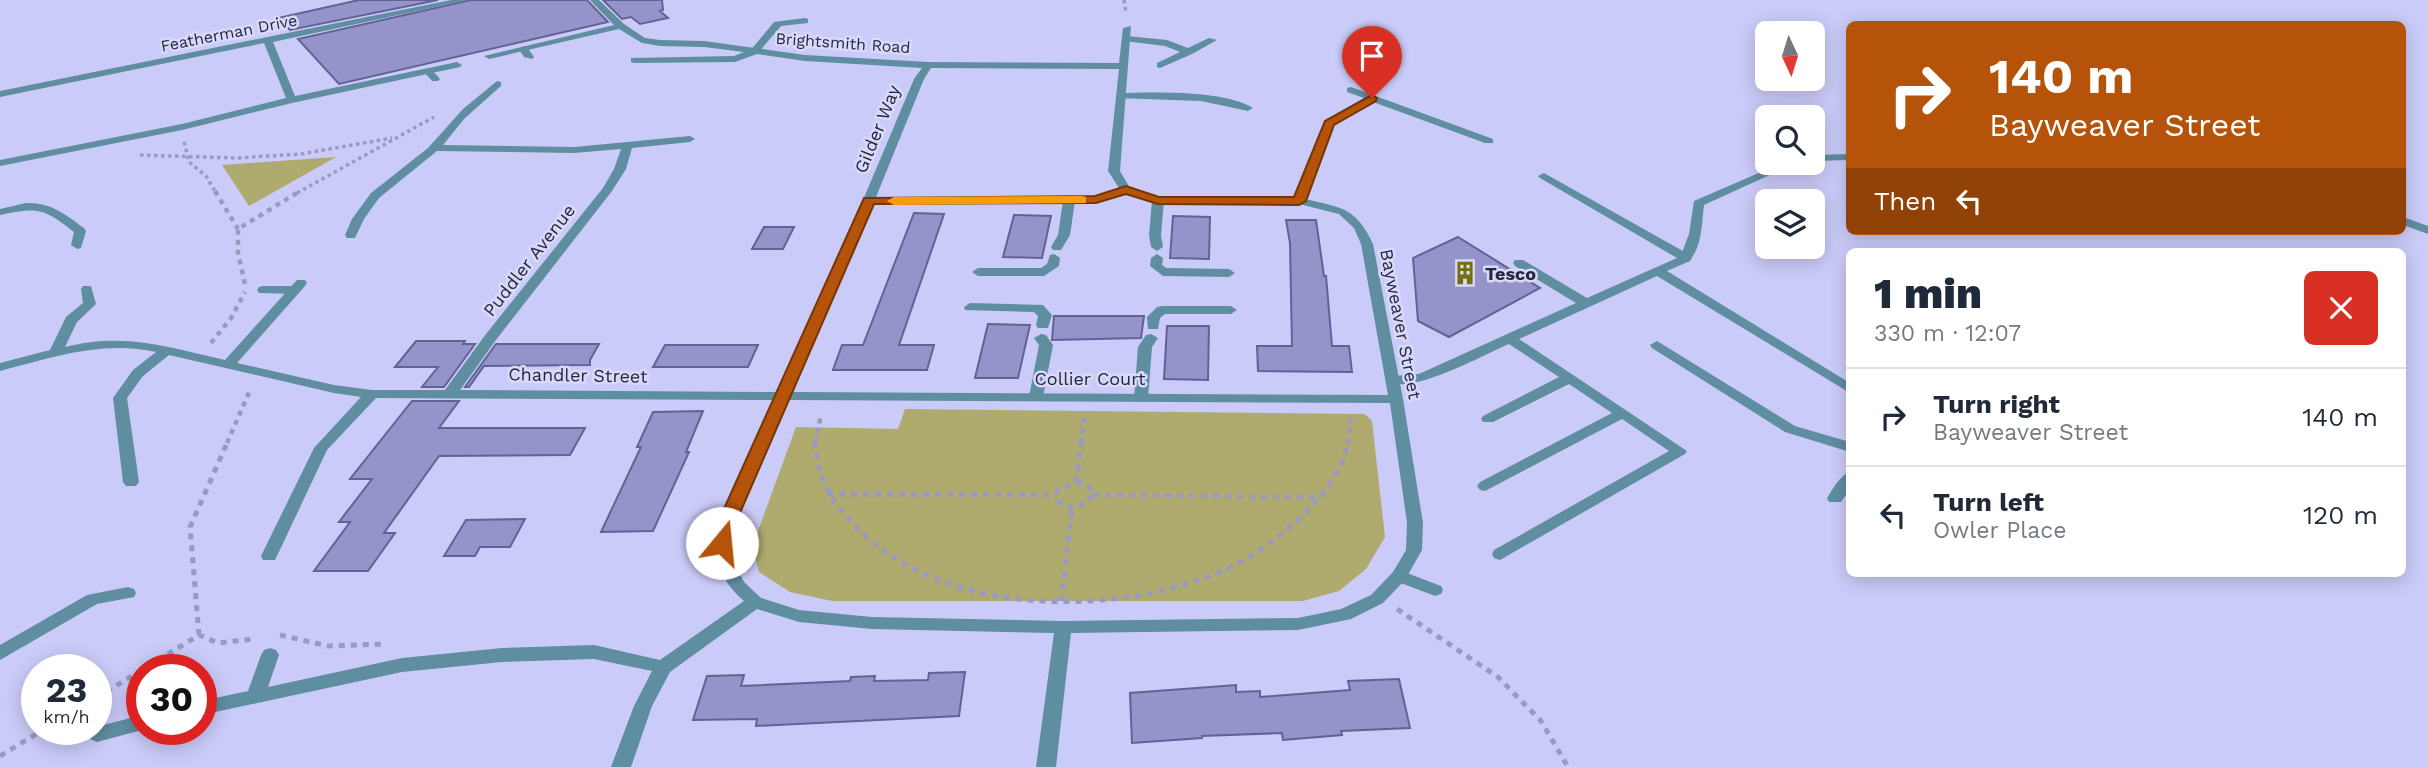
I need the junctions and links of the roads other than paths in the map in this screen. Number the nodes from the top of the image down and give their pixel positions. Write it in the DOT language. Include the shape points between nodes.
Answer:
graph roads {
  1 [pos="464,0"];
  2 [pos="594,0"];
  3 [pos="805,21"];
  4 [pos="621,26"];
  5 [pos="1128,28"];
  6 [pos="1127,39"];
  7 [pos="1212,40"];
  8 [pos="268,41"];
  9 [pos="755,51"];
  10 [pos="1189,52"];
  11 [pos="489,57"];
  12 [pos="634,60"];
  13 [pos="457,65"];
  14 [pos="928,65"];
  15 [pos="1160,65"];
  16 [pos="1124,66"];
  17 [pos="497,84"];
  18 [pos="1351,90"];
  19 [pos="0,94"];
  20 [pos="1121,96"];
  21 [pos="1372,98"];
  22 [pos="292,100"];
  23 [pos="1248,108"];
  24 [pos="690,139"];
  25 [pos="1489,141"];
  26 [pos="627,146"];
  27 [pos="433,148"];
  28 [pos="1846,157"];
  29 [pos="1825,158"];
  30 [pos="0,163"];
  31 [pos="1763,175"];
  32 [pos="1544,176"];
  33 [pos="1126,190"];
  34 [pos="869,201"];
  35 [pos="1069,201"];
  36 [pos="1158,201"];
  37 [pos="1299,201"];
  38 [pos="0,212"];
  39 [pos="2406,222"];
  40 [pos="2428,230"];
  41 [pos="351,235"];
  42 [pos="77,245"];
  43 [pos="1686,258"];
  44 [pos="1519,263"];
  45 [pos="1658,271"];
  46 [pos="978,272"];
  47 [pos="1229,273"];
  48 [pos="87,289"];
  49 [pos="263,290"];
  50 [pos="1585,303"];
  51 [pos="970,307"];
  52 [pos="1231,310"];
  53 [pos="1509,338"];
  54 [pos="1657,345"];
  55 [pos="167,350"];
  56 [pos="56,352"];
  57 [pos="229,364"];
  58 [pos="0,367"];
  59 [pos="1569,378"];
  60 [pos="1393,380"];
  61 [pos="1846,388"];
  62 [pos="451,392"];
  63 [pos="372,394"];
  64 [pos="783,396"];
  65 [pos="1036,397"];
  66 [pos="1141,398"];
  67 [pos="1396,399"];
  68 [pos="1623,413"];
  69 [pos="1488,419"];
  70 [pos="1846,446"];
  71 [pos="131,482"];
  72 [pos="1846,483"];
  73 [pos="1485,486"];
  74 [pos="1835,498"];
  75 [pos="1500,554"];
  76 [pos="269,556"];
  77 [pos="1399,576"];
  78 [pos="1435,590"];
  79 [pos="128,593"];
  80 [pos="755,602"];
  81 [pos="1063,627"];
  82 [pos="0,653"];
  83 [pos="270,655"];
  84 [pos="663,667"];
  85 [pos="256,694"];
  86 [pos="217,704"];
  87 [pos="621,767"];
  88 [pos="1046,767"];
  1 -- 8 [label="street, Featherman Drive"];
  2 -- 4 [label="street, Brightsmith Road"];
  3 -- 9 [label="street" via="772,25"];
  4 -- 9 [label="street, Brightsmith Road" via="642,40"];
  4 -- 11 [label="street" via="526,53"];
  5 -- 6 [label="street"];
  6 -- 10 [label="street" via="1167,43"];
  6 -- 16 [label="street"];
  7 -- 10 [label="street"];
  8 -- 19 [label="street, Featherman Drive"];
  8 -- 22 [label="street"];
  9 -- 12 [label="street, Brightsmith Road" via="735,59"];
  9 -- 14 [label="street, Brightsmith Road"];
  10 -- 15 [label="street"];
  13 -- 22 [label="street" via="432,76"];
  14 -- 16 [label="street"];
  14 -- 34 [label="street, Gilder Way"];
  16 -- 20 [label="street"];
  17 -- 27 [label="street"];
  18 -- 21 [label="street"];
  20 -- 23 [label="street" via="1182,95"];
  20 -- 33 [label="street" via="1114,171"];
  21 -- 25 [label="street"];
  21 -- 37 [label="street" via="1329,123"];
  22 -- 30 [label="street" via="182,133"];
  24 -- 26 [label="street"];
  26 -- 27 [label="street"];
  26 -- 62 [label="street, Puddler Avenue" via="608,189"];
  27 -- 41 [label="street" via="370,201"];
  28 -- 29 [label="street"];
  31 -- 43 [label="street" via="1699,203"];
  32 -- 43 [label="street"];
  33 -- 35 [label="street" via="1096,200"];
  33 -- 36 [label="street, Bayweaver Street"];
  34 -- 35 [label="street"];
  34 -- 64 [label="street, Gilder Way"];
  35 -- 46 [label="street" via="1065,234 1053,266 1044,272"];
  36 -- 37 [label="street, Bayweaver Street"];
  36 -- 47 [label="street" via="1156,266 1163,272"];
  37 -- 60 [label="street, Bayweaver Street" via="1343,212 1359,226 1367,244"];
  38 -- 42 [label="street" via="44,206 80,231"];
  39 -- 40 [label="street"];
  43 -- 45 [label="street"];
  44 -- 50 [label="street"];
  45 -- 50 [label="street"];
  45 -- 61 [label="street"];
  48 -- 56 [label="street" via="90,304 72,320"];
  49 -- 57 [label="street" via="298,286"];
  50 -- 53 [label="street"];
  51 -- 65 [label="street" via="1038,308 1045,315 1042,331 1046,345"];
  52 -- 66 [label="street" via="1162,310 1154,317 1145,347"];
  53 -- 59 [label="street"];
  53 -- 60 [label="street" via="1422,378"];
  54 -- 70 [label="street" via="1790,429"];
  55 -- 56 [label="street, Chandler Street" via="114,344"];
  55 -- 57 [label="street, Chandler Street"];
  55 -- 71 [label="street" via="138,373 120,398"];
  56 -- 58 [label="street, Chandler Street"];
  57 -- 63 [label="street, Chandler Street"];
  59 -- 68 [label="street"];
  59 -- 69 [label="street"];
  60 -- 67 [label="street, Bayweaver Street"];
  62 -- 63 [label="street, Chandler Street"];
  62 -- 64 [label="street, Chandler Street"];
  63 -- 76 [label="street" via="321,448"];
  64 -- 65 [label="street, Collier Court"];
  64 -- 80 [label="street, Gilder Way" via="722,543 737,586"];
  65 -- 66 [label="street, Collier Court"];
  66 -- 67 [label="street, Collier Court"];
  67 -- 77 [label="street, Bayweaver Street" via="1415,523 1414,550"];
  68 -- 73 [label="street"];
  68 -- 75 [label="street" via="1680,450"];
  72 -- 74 [label="street"];
  77 -- 78 [label="street"];
  77 -- 81 [label="street, Bayweaver Street" via="1377,599 1345,615 1298,624"];
  79 -- 82 [label="street" via="93,598"];
  80 -- 81 [label="street" via="799,616 872,624"];
  80 -- 84 [label="street"];
  81 -- 88 [label="street"];
  83 -- 85 [label="street"];
  84 -- 85 [label="street" via="594,652 516,653 402,665"];
  84 -- 87 [label="street"];
  85 -- 86 [label="street"];
}
